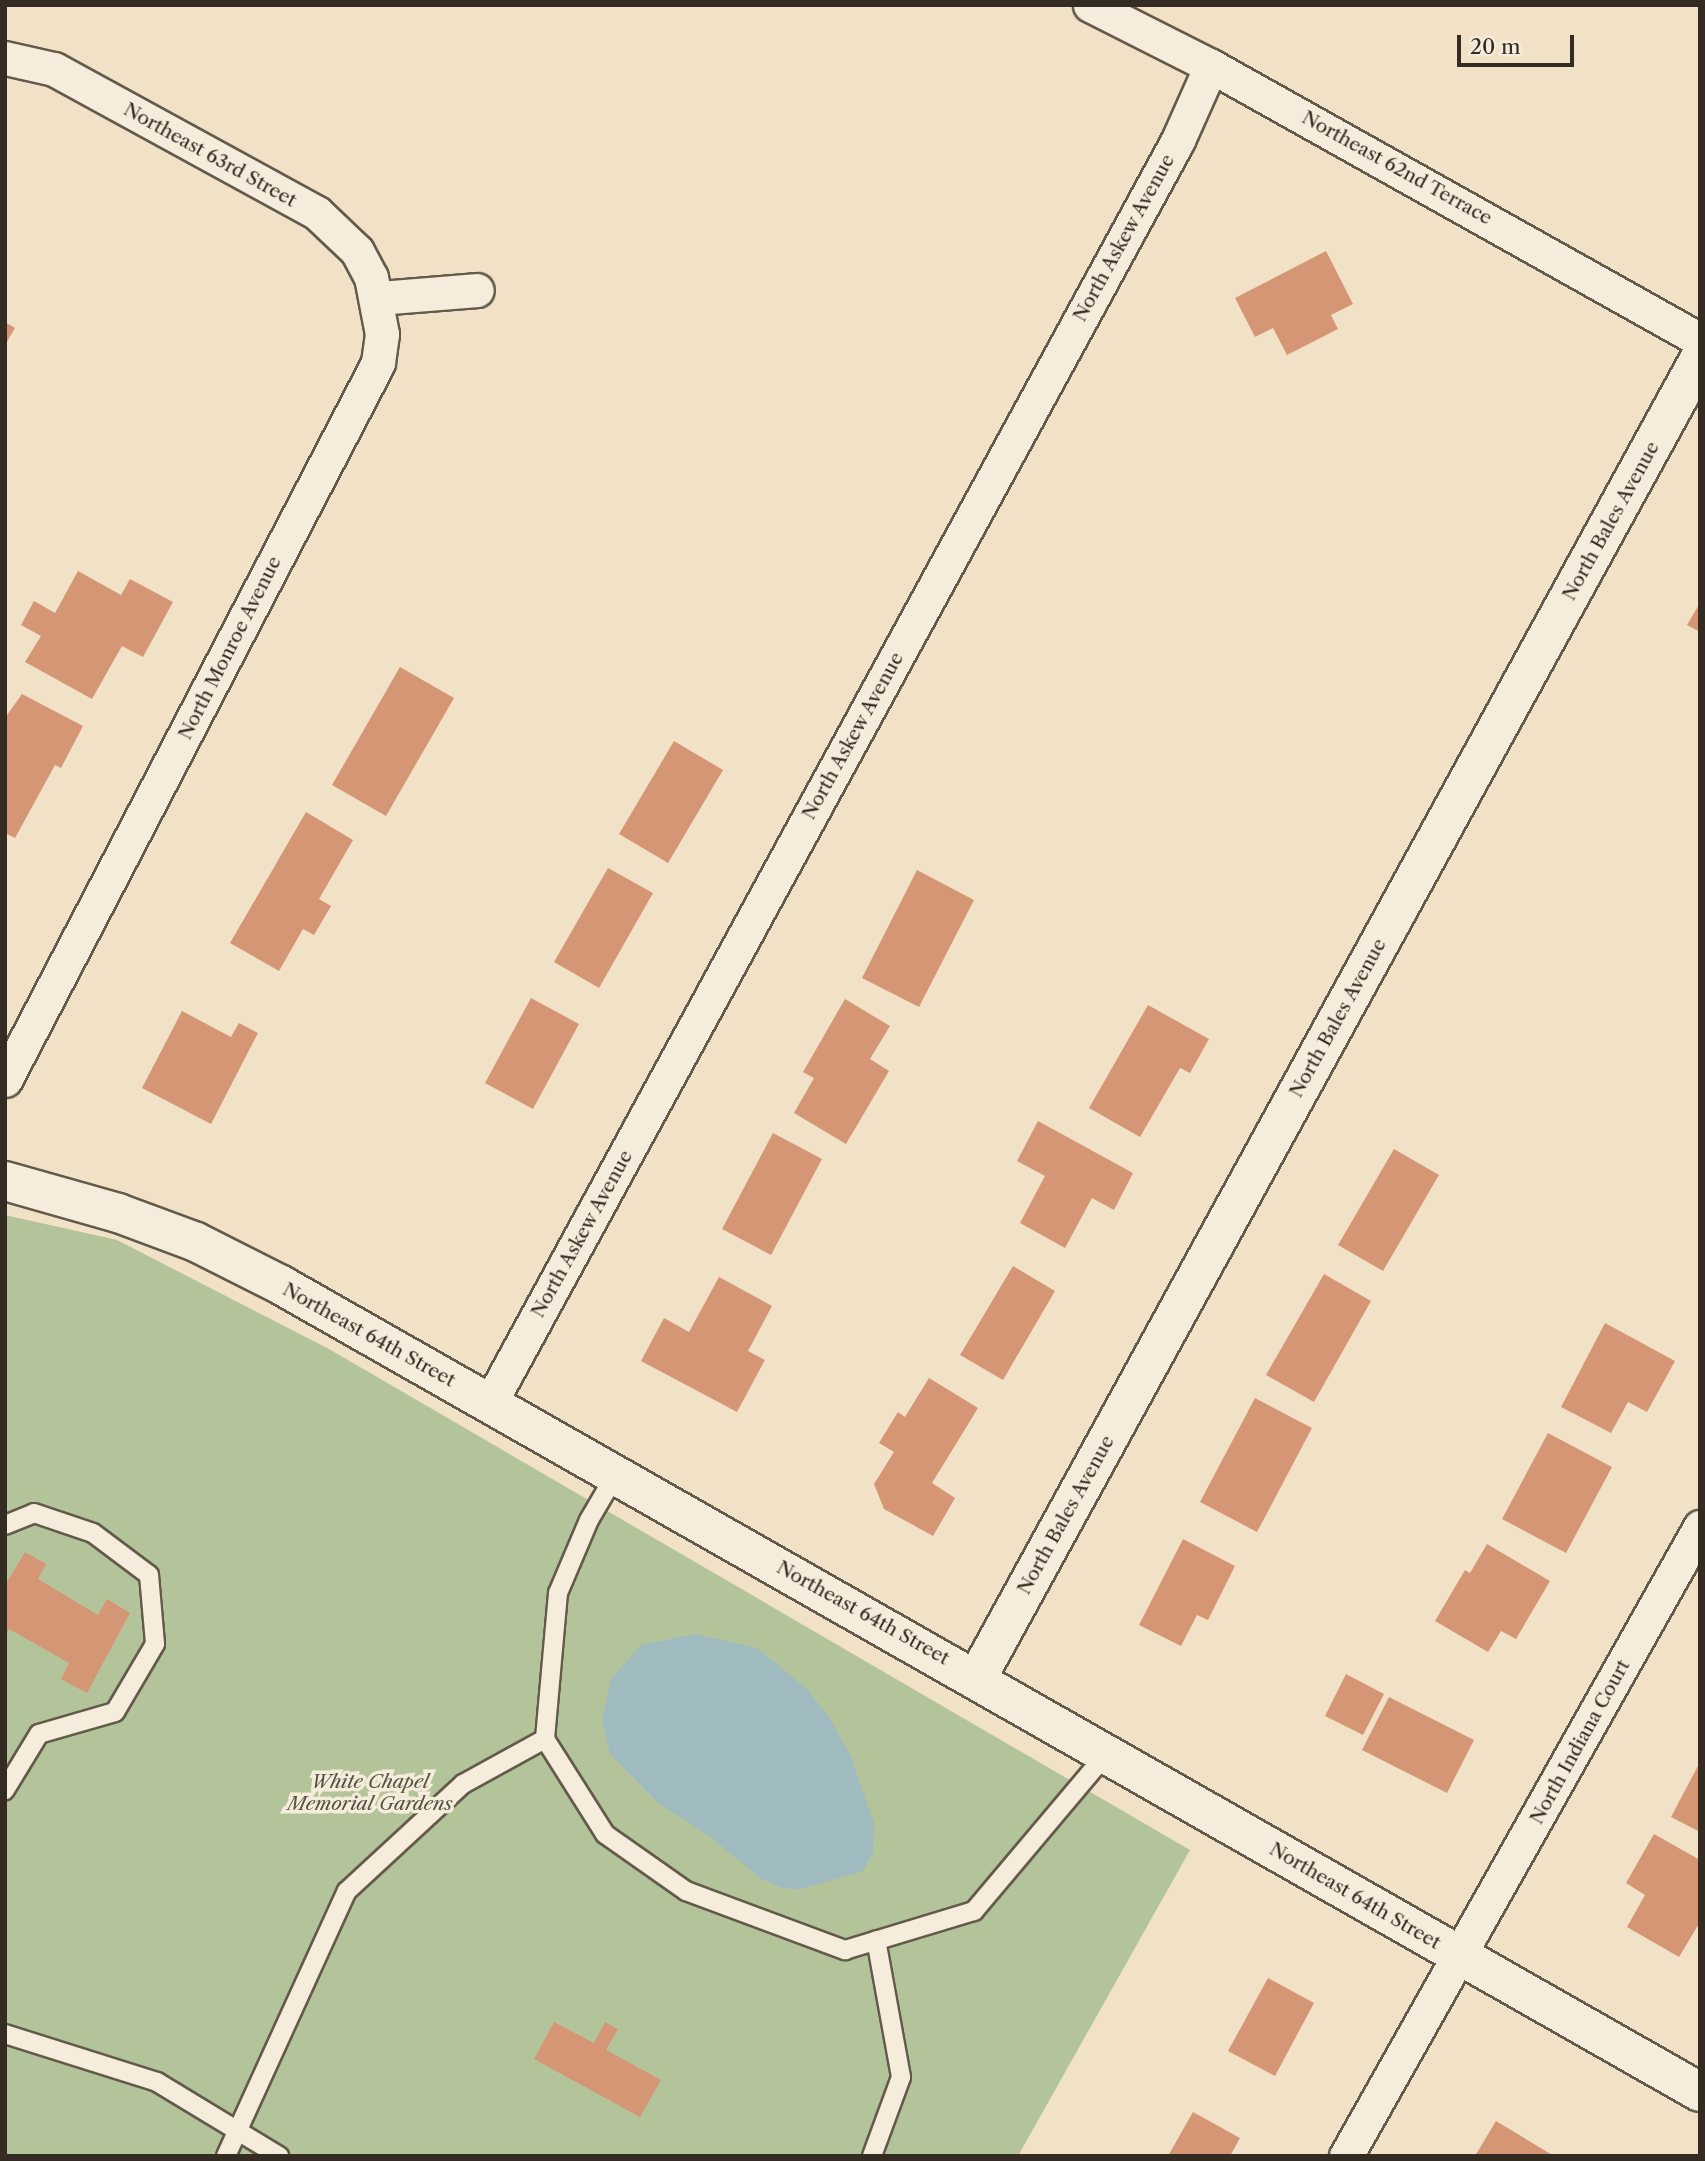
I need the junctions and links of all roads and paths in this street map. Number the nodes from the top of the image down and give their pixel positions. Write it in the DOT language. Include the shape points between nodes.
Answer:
graph roads {
  1 [pos="1090,5"];
  2 [pos="5,58"];
  3 [pos="1211,66"];
  4 [pos="477,290"];
  5 [pos="378,298"];
  6 [pos="1700,340"];
  7 [pos="1700,358"];
  8 [pos="5,1080"];
  9 [pos="5,1181"];
  10 [pos="490,1403"];
  11 [pos="616,1475"];
  12 [pos="5,1525"];
  13 [pos="1700,1527"];
  14 [pos="977,1678"];
  15 [pos="545,1739"];
  16 [pos="1107,1753"];
  17 [pos="5,1790"];
  18 [pos="876,1940"];
  19 [pos="1461,1957"];
  20 [pos="5,2035"];
  21 [pos="1700,2092"];
  22 [pos="236,2130"];
  23 [pos="226,2156"];
  24 [pos="279,2156"];
  25 [pos="872,2156"];
  26 [pos="1346,2156"];
  1 -- 3 [label="street, Northeast 62nd Terrace"];
  2 -- 5 [label="street, Northeast 63rd Street" via="54,69 317,213 357,251"];
  3 -- 6 [label="street, Northeast 62nd Terrace"];
  3 -- 10 [label="street, North Askew Avenue" via="1178,140"];
  4 -- 5 [label="street"];
  5 -- 8 [label="street, North Monroe Avenue" via="379,363"];
  7 -- 14 [label="street, North Bales Avenue"];
  9 -- 10 [label="street, Northeast 64th Street" via="118,1213 196,1242"];
  10 -- 11 [label="street, Northeast 64th Street"];
  11 -- 14 [label="street, Northeast 64th Street"];
  11 -- 15 [label="lane" via="589,1520 558,1593"];
  12 -- 17 [label="lane" via="34,1513 93,1533 149,1575 155,1644 115,1712 39,1734"];
  13 -- 19 [label="street, North Indiana Court"];
  14 -- 16 [label="street, Northeast 64th Street"];
  15 -- 18 [label="lane" via="605,1834 686,1891 845,1950"];
  15 -- 22 [label="lane" via="463,1784 347,1891"];
  16 -- 18 [label="lane" via="974,1911"];
  16 -- 19 [label="street, Northeast 64th Street"];
  18 -- 25 [label="lane" via="901,2077"];
  19 -- 21 [label="street, Northeast 64th Street"];
  19 -- 26 [label="street, North Indiana Court"];
  20 -- 22 [label="lane" via="157,2082"];
  22 -- 23 [label="lane"];
  22 -- 24 [label="lane"];
}
